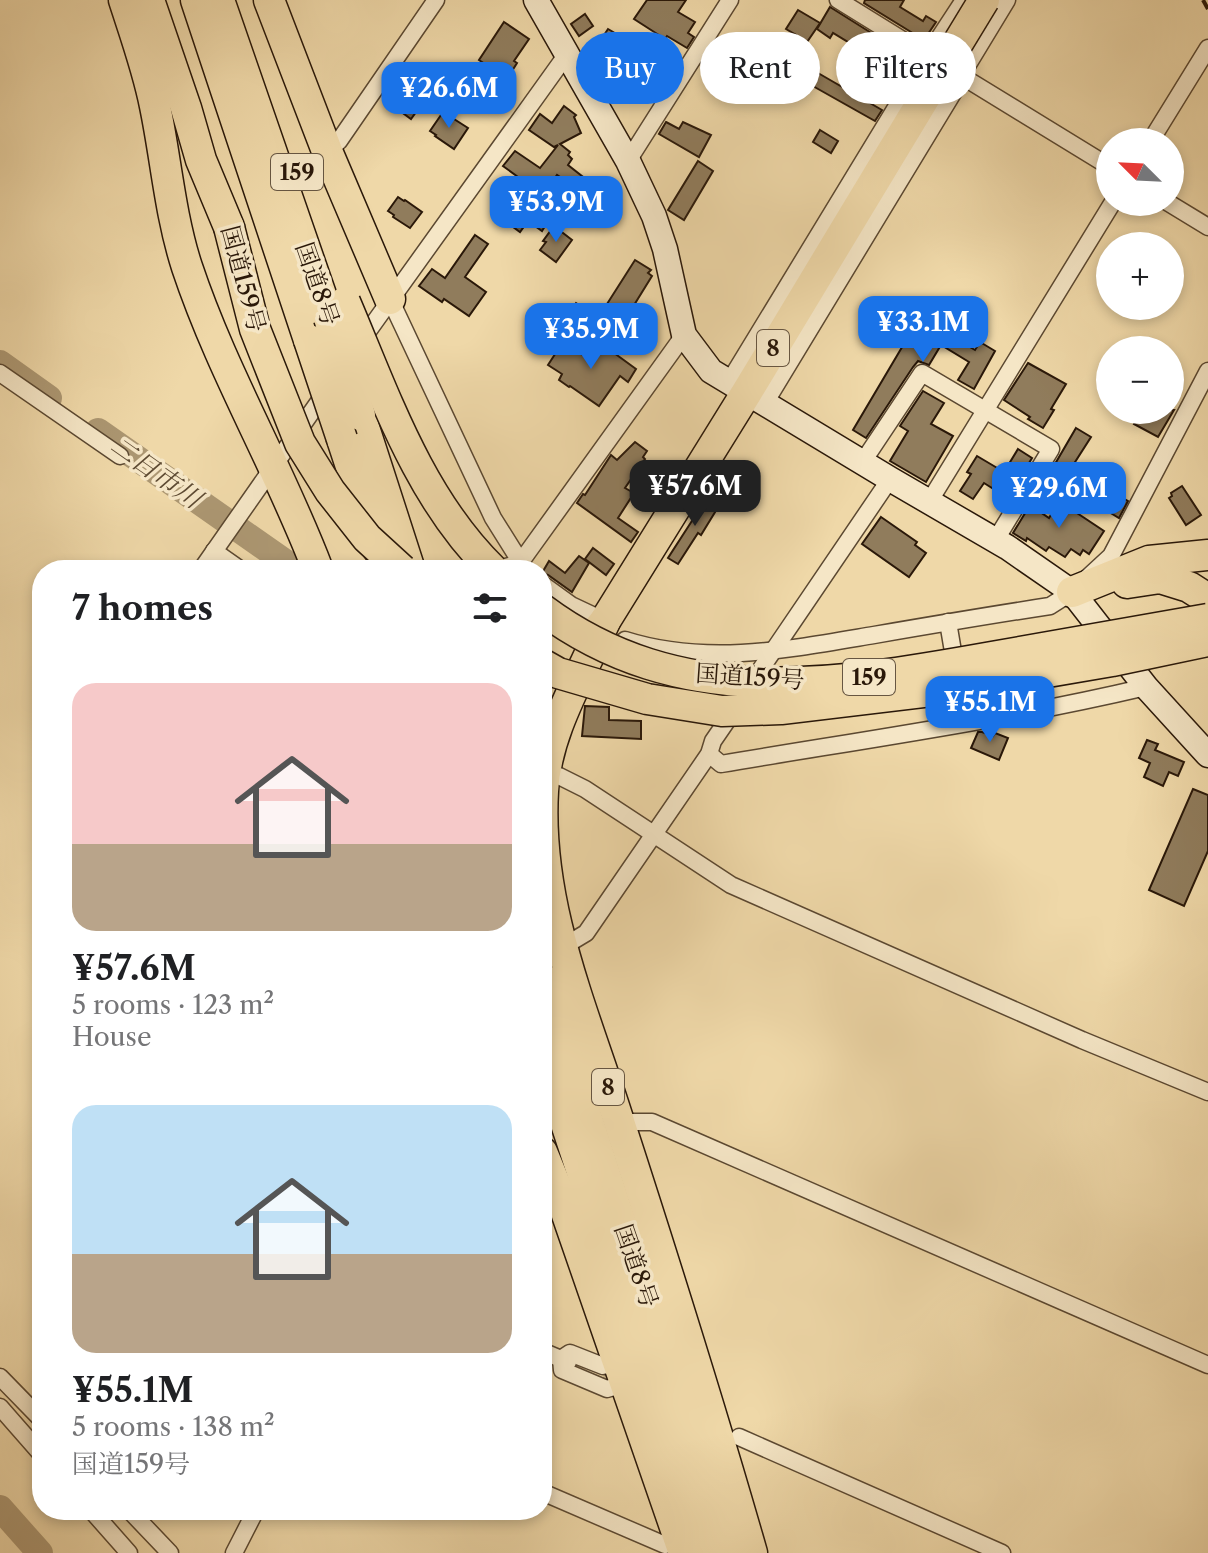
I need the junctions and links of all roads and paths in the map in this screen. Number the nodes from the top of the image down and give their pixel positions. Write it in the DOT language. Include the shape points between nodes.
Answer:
graph roads {
  1 [pos="169,0"];
  2 [pos="196,0"];
  3 [pos="219,0"];
  4 [pos="269,0"];
  5 [pos="436,0"];
  6 [pos="536,0"];
  7 [pos="730,0"];
  8 [pos="838,0"];
  9 [pos="964,0"];
  10 [pos="984,0"];
  11 [pos="1007,0"];
  12 [pos="131,1"];
  13 [pos="887,32"];
  14 [pos="954,32"];
  15 [pos="965,32"];
  16 [pos="1208,48"];
  17 [pos="976,51"];
  18 [pos="567,54"];
  19 [pos="976,88"];
  20 [pos="914,104"];
  21 [pos="921,104"];
  22 [pos="928,104"];
  23 [pos="1159,128"];
  24 [pos="327,151"];
  25 [pos="1096,159"];
  26 [pos="628,161"];
  27 [pos="1184,212"];
  28 [pos="1104,216"];
  29 [pos="229,227"];
  30 [pos="1208,227"];
  31 [pos="390,299"];
  32 [pos="328,320"];
  33 [pos="684,335"];
  34 [pos="1208,371"];
  35 [pos="0,373"];
  36 [pos="747,392"];
  37 [pos="985,410"];
  38 [pos="351,427"];
  39 [pos="120,456"];
  40 [pos="862,463"];
  41 [pos="274,468"];
  42 [pos="890,479"];
  43 [pos="929,502"];
  44 [pos="995,541"];
  45 [pos="214,551"];
  46 [pos="1208,555"];
  47 [pos="208,560"];
  48 [pos="227,560"];
  49 [pos="314,560"];
  50 [pos="382,560"];
  51 [pos="391,560"];
  52 [pos="406,560"];
  53 [pos="492,560"];
  54 [pos="506,560"];
  55 [pos="515,560"];
  56 [pos="552,591"];
  57 [pos="1072,592"];
  58 [pos="1208,599"];
  59 [pos="552,616"];
  60 [pos="1208,619"];
  61 [pos="948,622"];
  62 [pos="610,629"];
  63 [pos="1208,641"];
  64 [pos="772,652"];
  65 [pos="552,670"];
  66 [pos="1146,687"];
  67 [pos="552,702"];
  68 [pos="965,723"];
  69 [pos="552,744"];
  70 [pos="709,754"];
  71 [pos="1208,755"];
  72 [pos="559,776"];
  73 [pos="653,835"];
  74 [pos="552,906"];
  75 [pos="561,948"];
  76 [pos="552,1015"];
  77 [pos="552,1076"];
  78 [pos="1208,1092"];
  79 [pos="619,1122"];
  80 [pos="552,1176"];
  81 [pos="605,1208"];
  82 [pos="552,1355"];
  83 [pos="561,1359"];
  84 [pos="1208,1365"];
  85 [pos="615,1374"];
  86 [pos="0,1377"];
  87 [pos="0,1407"];
  88 [pos="32,1410"];
  89 [pos="725,1435"];
  90 [pos="32,1444"];
  91 [pos="784,1457"];
  92 [pos="552,1496"];
  93 [pos="100,1520"];
  94 [pos="139,1520"];
  95 [pos="251,1520"];
  96 [pos="669,1547"];
  97 [pos="129,1553"];
  98 [pos="170,1553"];
  99 [pos="234,1553"];
  100 [pos="708,1553"];
  101 [pos="732,1553"];
  102 [pos="752,1553"];
  103 [pos="1002,1553"];
  1 -- 29 [label="highway, 国道159号"];
  2 -- 32 [label="highway, 国道8号"];
  3 -- 32 [label="highway, 159" via="237,51 255,61"];
  4 -- 24 [label="highway"];
  5 -- 24 [label="street"];
  6 -- 18 [label="street"];
  7 -- 26 [label="street"];
  8 -- 13 [label="street"];
  9 -- 14 [label="street"];
  10 -- 15 [label="highway, 8, bridge"];
  11 -- 17 [label="street"];
  12 -- 29 [label="highway" via="186,108"];
  12 -- 41 [label="highway" via="186,263 207,323"];
  16 -- 23 [label="street"];
  18 -- 26 [label="street"];
  18 -- 31 [label="street"];
  19 -- 25 [label="street"];
  20 -- 36 [label="street" via="870,158"];
  21 -- 36 [label="highway, 8"];
  22 -- 36 [label="street" via="897,175"];
  24 -- 31 [label="highway"];
  26 -- 33 [label="street" via="662,238"];
  27 -- 30 [label="street"];
  28 -- 37 [label="street"];
  29 -- 51 [label="highway, 国道159号, bridge" via="255,329 300,443 330,491"];
  31 -- 41 [label="street"];
  31 -- 54 [label="street" via="493,518"];
  32 -- 38 [label="highway, 国道8号, bridge"];
  32 -- 53 [label="highway, 159, bridge" via="392,411 443,511 475,552"];
  33 -- 36 [label="street" via="711,371"];
  33 -- 55 [label="street"];
  34 -- 57 [label="street" via="1111,556"];
  35 -- 39 [label="street"];
  36 -- 40 [label="street"];
  36 -- 62 [label="highway, 8"];
  37 -- 40 [label="street" via="922,373"];
  37 -- 43 [label="street"];
  37 -- 44 [label="street" via="1051,449"];
  38 -- 50 [label="highway, 国道8号"];
  38 -- 52 [label="highway, 国道8号"];
  40 -- 42 [label="street"];
  41 -- 45 [label="street"];
  41 -- 49 [label="highway"];
  42 -- 43 [label="street"];
  42 -- 64 [label="street"];
  43 -- 44 [label="street"];
  44 -- 57 [label="street"];
  45 -- 47 [label="street"];
  45 -- 48 [label="street"];
  46 -- 57 [label="highway" via="1149,561"];
  56 -- 62 [label="street"];
  57 -- 58 [label="highway" via="1160,578"];
  57 -- 61 [label="street" via="1050,606"];
  57 -- 66 [label="street"];
  59 -- 60 [label="highway, 国道159号 / 159, bridge" via="612,651 656,667 778,684 944,666"];
  61 -- 64 [label="street"];
  61 -- 68 [label="street"];
  62 -- 64 [label="street" via="658,650"];
  62 -- 67 [label="highway, 8" via="583,648"];
  62 -- 69 [label="highway, 8" via="566,703"];
  63 -- 65 [label="highway, 国道159号 / 159, bridge" via="948,689 781,709 722,711 647,699"];
  64 -- 70 [label="street"];
  66 -- 68 [label="street"];
  66 -- 71 [label="street"];
  68 -- 70 [label="street" via="721,764"];
  70 -- 73 [label="street"];
  72 -- 73 [label="street"];
  73 -- 75 [label="street" via="586,933"];
  73 -- 78 [label="street" via="731,885"];
  74 -- 75 [label="highway, 8"];
  75 -- 79 [label="highway, 8"];
  76 -- 81 [label="highway, 国道8号 / 8"];
  77 -- 81 [label="highway, 国道8号 / 8"];
  79 -- 84 [label="street" via="652,1122"];
  79 -- 89 [label="highway, 8"];
  80 -- 85 [label="highway"];
  81 -- 100 [label="highway, 国道8号 / 8"];
  81 -- 101 [label="highway, 国道8号 / 8"];
  82 -- 83 [label="street"];
  83 -- 85 [label="street" via="570,1353"];
  83 -- 85 [label="street" via="562,1370 607,1389"];
  85 -- 96 [label="highway"];
  86 -- 88 [label="street"];
  87 -- 90 [label="street"];
  89 -- 91 [label="street" via="772,1462"];
  89 -- 91 [label="street" via="724,1419 783,1447"];
  89 -- 102 [label="highway, 8"];
  91 -- 103 [label="street"];
  92 -- 96 [label="street"];
  93 -- 97 [label="street"];
  94 -- 98 [label="street"];
  95 -- 99 [label="street"];
}
